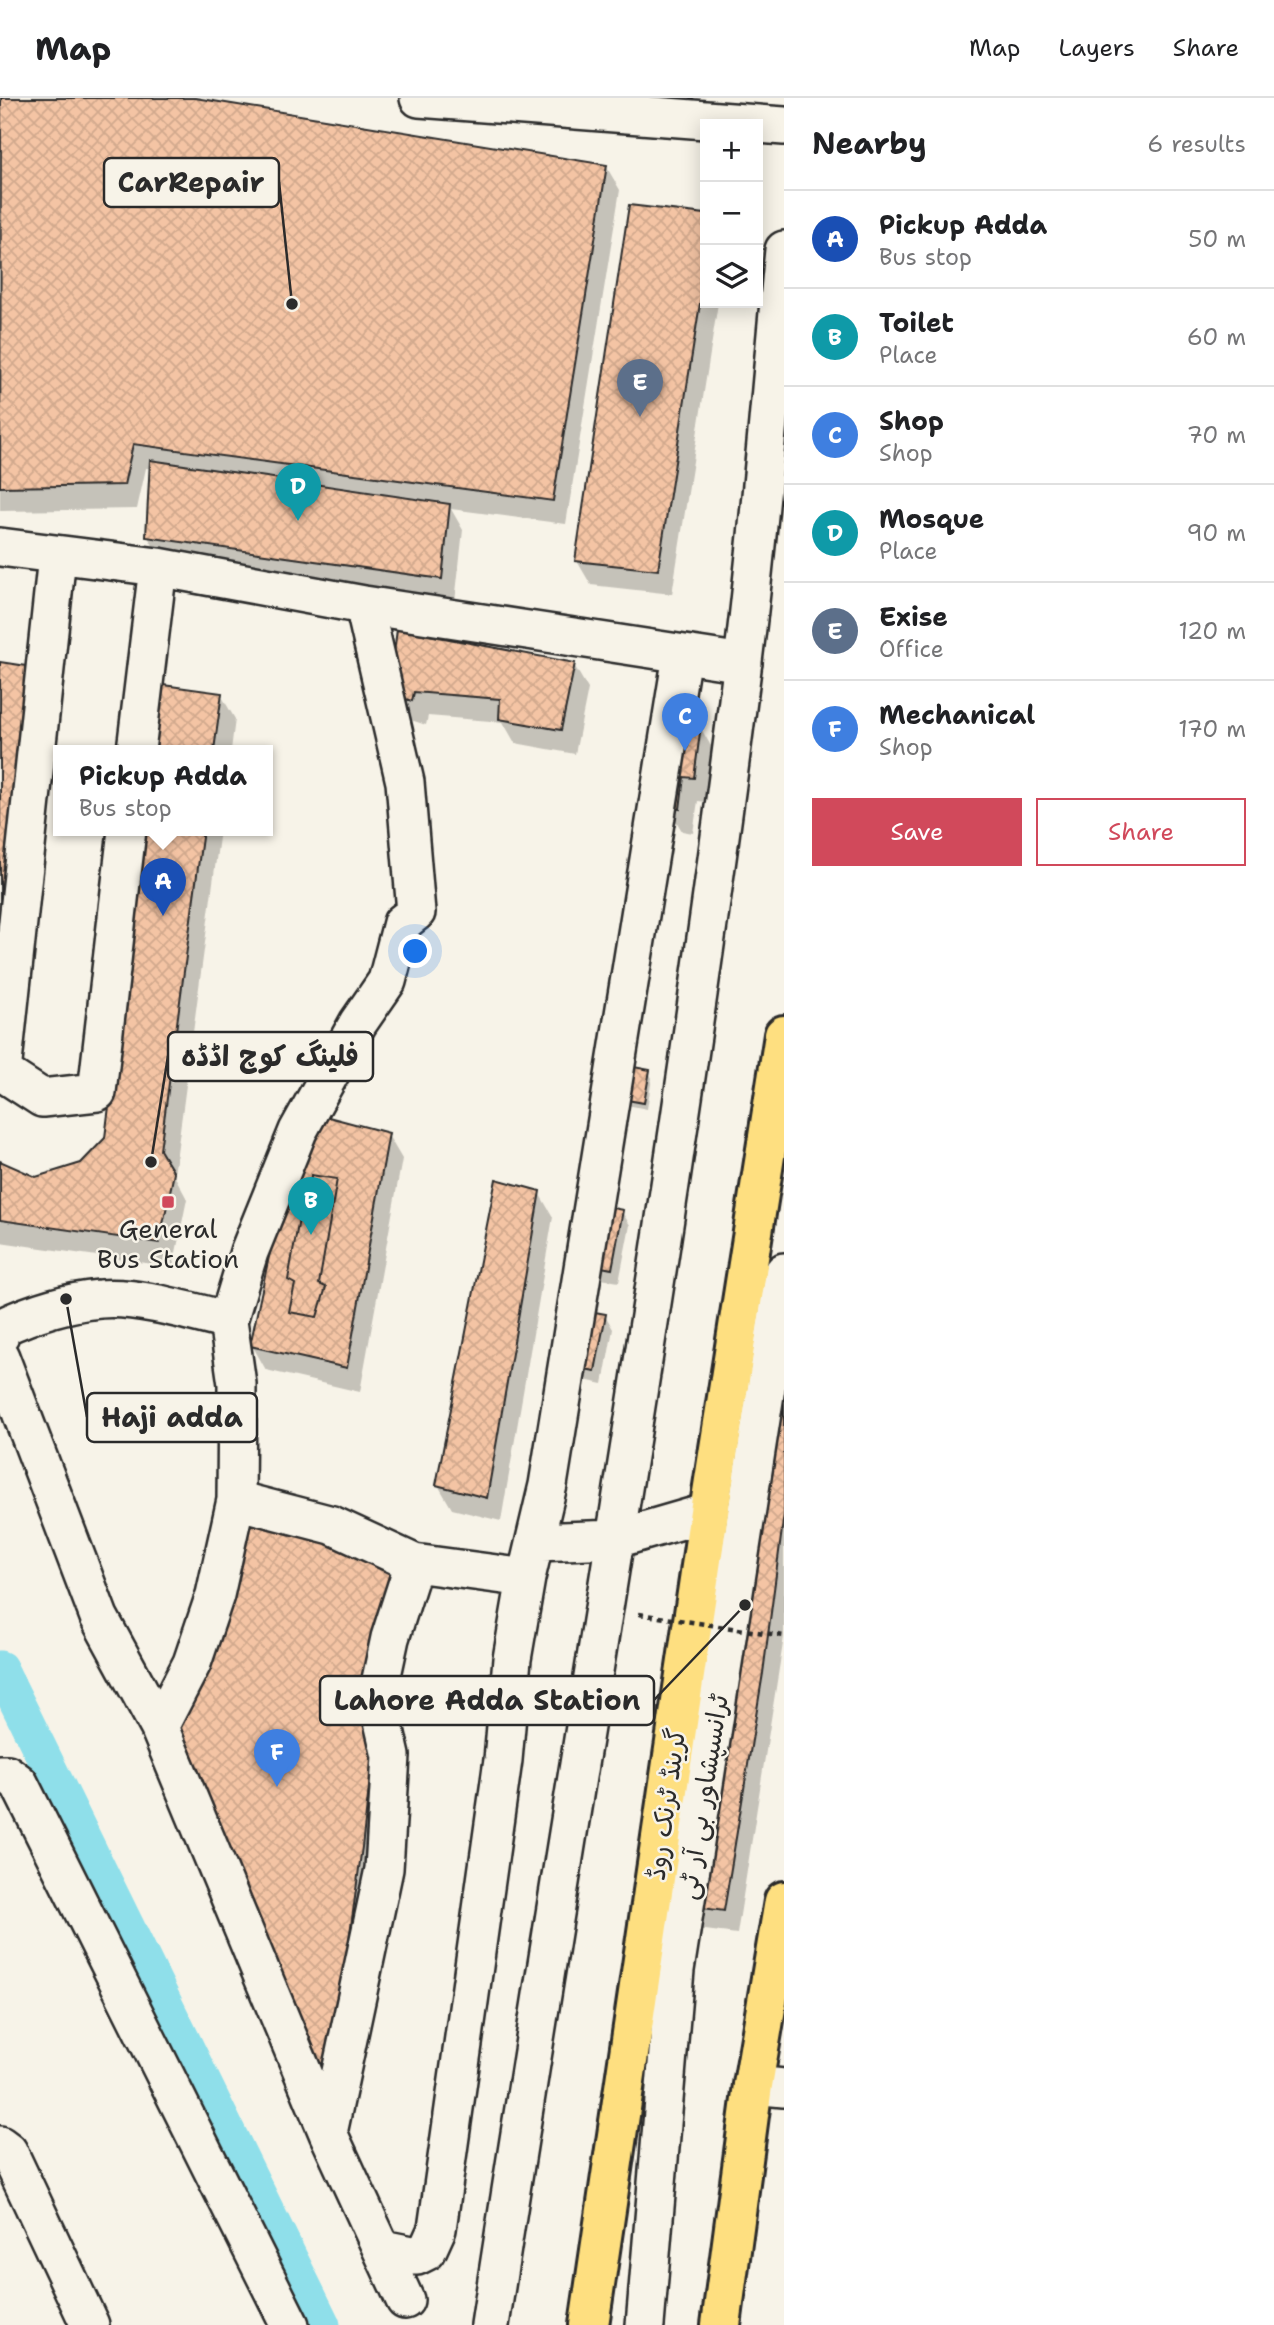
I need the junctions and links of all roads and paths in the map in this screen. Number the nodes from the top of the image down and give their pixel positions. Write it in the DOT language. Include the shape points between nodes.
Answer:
graph roads {
  1 [pos="419,98"];
  2 [pos="784,126"];
  3 [pos="784,250"];
  4 [pos="0,548"];
  5 [pos="57,556"];
  6 [pos="158,567"];
  7 [pos="363,605"];
  8 [pos="682,655"];
  9 [pos="743,663"];
  10 [pos="137,745"];
  11 [pos="126,836"];
  12 [pos="784,1035"];
  13 [pos="784,1272"];
  14 [pos="228,1321"];
  15 [pos="0,1335"];
  16 [pos="0,1357"];
  17 [pos="236,1500"];
  18 [pos="709,1512"];
  19 [pos="616,1539"];
  20 [pos="536,1542"];
  21 [pos="414,1563"];
  22 [pos="526,1578"];
  23 [pos="639,1614"];
  24 [pos="784,1636"];
  25 [pos="159,1727"];
  26 [pos="0,1774"];
  27 [pos="784,1901"];
  28 [pos="769,2087"];
  29 [pos="328,2133"];
  30 [pos="0,2145"];
  31 [pos="382,2249"];
  32 [pos="405,2300"];
  33 [pos="90,2325"];
  34 [pos="289,2325"];
  35 [pos="490,2325"];
  36 [pos="589,2325"];
  37 [pos="645,2325"];
  38 [pos="722,2325"];
  1 -- 2 [label="street"];
  3 -- 9 [label="street"];
  4 -- 5 [label="street"];
  5 -- 6 [label="street"];
  5 -- 11 [label="street" via="2,1072 42,1098 97,1092"];
  6 -- 7 [label="street"];
  6 -- 10 [label="street"];
  7 -- 8 [label="street"];
  7 -- 14 [label="street" via="405,782 416,912 402,923 387,981 358,1023 298,1131 249,1252"];
  8 -- 9 [label="street"];
  8 -- 20 [label="street"];
  9 -- 19 [label="street"];
  12 -- 18 [label="highway, گرینڈ ٹرنک روڈ"];
  13 -- 37 [label="street, ٹرانسپشاور بی آر ٹی" via="675,1970"];
  14 -- 15 [label="street" via="167,1306 102,1298 27,1315 2,1327"];
  14 -- 17 [label="street" via="237,1384"];
  16 -- 25 [label="street" via="99,1617"];
  17 -- 21 [label="street" via="332,1525"];
  17 -- 25 [label="street" via="215,1595 192,1663"];
  18 -- 19 [label="street"];
  18 -- 36 [label="highway, گرینڈ ٹرنک روڈ"];
  19 -- 20 [label="street"];
  19 -- 35 [label="street"];
  20 -- 22 [label="street"];
  21 -- 22 [label="street"];
  21 -- 29 [label="street" via="379,1689 391,1756 384,1869"];
  22 -- 31 [label="street" via="436,2229 427,2251 417,2256"];
  23 -- 24 [label="path, bridge"];
  25 -- 29 [label="street"];
  26 -- 34 [label="street" via="19,1783"];
  27 -- 28 [label="highway"];
  28 -- 38 [label="highway"];
  29 -- 31 [label="street"];
  30 -- 33 [label="street" via="8,2151"];
  31 -- 32 [label="street"];
}
